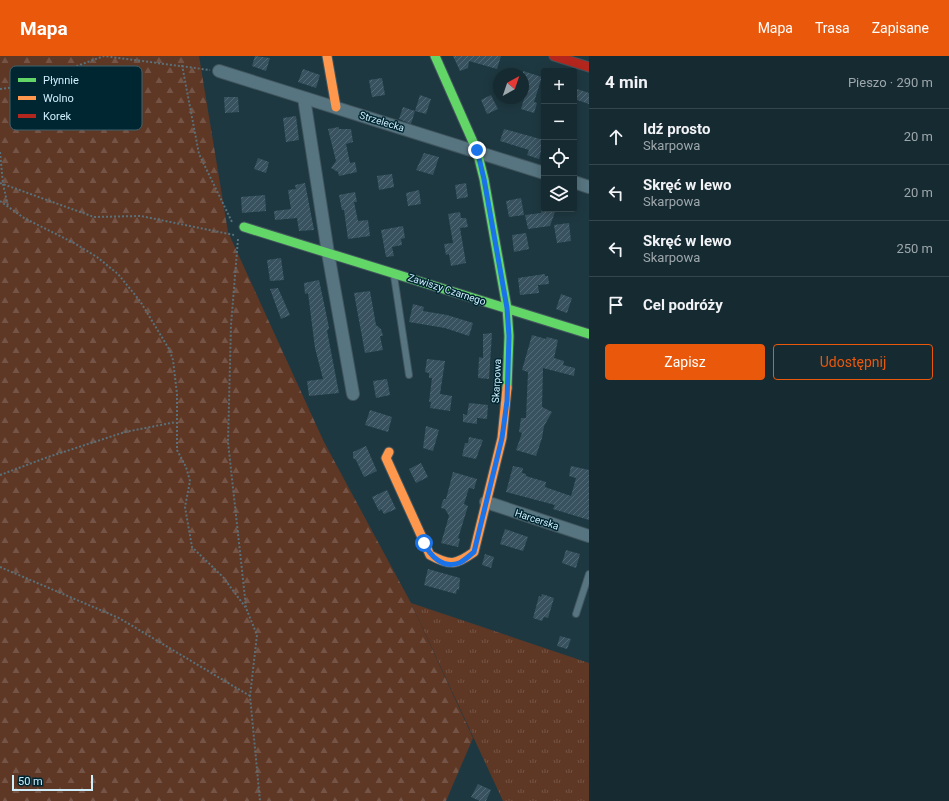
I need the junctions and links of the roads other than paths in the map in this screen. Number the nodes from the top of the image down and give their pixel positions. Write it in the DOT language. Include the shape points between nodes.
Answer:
graph roads {
  1 [pos="327,56"];
  2 [pos="435,56"];
  3 [pos="554,56"];
  4 [pos="589,67"];
  5 [pos="219,71"];
  6 [pos="304,98"];
  7 [pos="336,106"];
  8 [pos="477,150"];
  9 [pos="541,172"];
  10 [pos="577,183"];
  11 [pos="589,187"];
  12 [pos="239,228"];
  13 [pos="328,253"];
  14 [pos="394,272"];
  15 [pos="507,308"];
  16 [pos="589,334"];
  17 [pos="409,375"];
  18 [pos="353,394"];
  19 [pos="389,452"];
  20 [pos="486,502"];
  21 [pos="589,536"];
  22 [pos="589,574"];
  23 [pos="576,614"];
  1 -- 7 [label="street"];
  2 -- 8 [label="street, Skarpowa"];
  3 -- 4 [label="street"];
  5 -- 6 [label="street, Strzelecka"];
  6 -- 7 [label="street, Strzelecka"];
  6 -- 13 [label="street"];
  7 -- 8 [label="street, Strzelecka"];
  8 -- 9 [label="street, Strzelecka"];
  8 -- 15 [label="street, Skarpowa"];
  10 -- 11 [label="street"];
  12 -- 13 [label="street, Zawiszy Czarnego"];
  13 -- 14 [label="street, Zawiszy Czarnego"];
  13 -- 18 [label="street"];
  14 -- 15 [label="street, Zawiszy Czarnego"];
  14 -- 17 [label="lane"];
  15 -- 16 [label="street, Zawiszy Czarnego"];
  15 -- 20 [label="street, Skarpowa" via="507,401 502,438"];
  19 -- 20 [label="street, Skarpowa" via="386,458 424,543 430,555 442,562 451,565 460,563 474,552"];
  20 -- 21 [label="street, Harcerska"];
  22 -- 23 [label="lane"];
}
